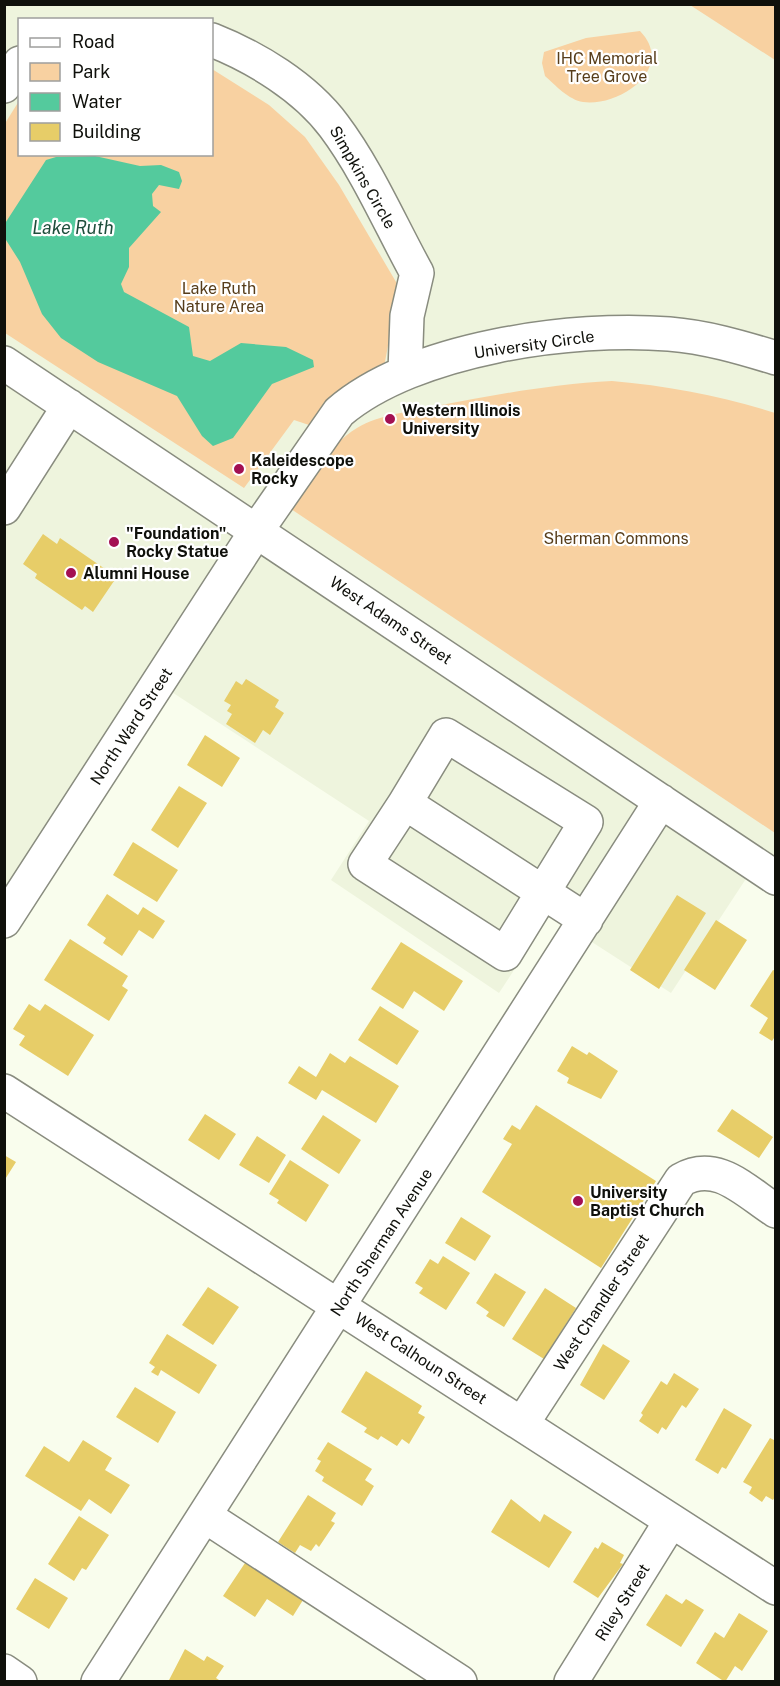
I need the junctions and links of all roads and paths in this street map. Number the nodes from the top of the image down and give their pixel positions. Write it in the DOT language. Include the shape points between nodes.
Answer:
graph roads {
  1 [pos="213,39"];
  2 [pos="18,66"];
  3 [pos="4,86"];
  4 [pos="776,358"];
  5 [pos="4,363"];
  6 [pos="405,372"];
  7 [pos="69,406"];
  8 [pos="4,507"];
  9 [pos="257,530"];
  10 [pos="662,801"];
  11 [pos="405,803"];
  12 [pos="776,878"];
  13 [pos="543,892"];
  14 [pos="586,920"];
  15 [pos="4,921"];
  16 [pos="4,1091"];
  17 [pos="776,1212"];
  18 [pos="340,1306"];
  19 [pos="522,1424"];
  20 [pos="205,1516"];
  21 [pos="671,1521"];
  22 [pos="776,1587"];
  23 [pos="4,1671"];
  24 [pos="20,1682"];
  25 [pos="98,1682"];
  26 [pos="460,1682"];
  27 [pos="571,1682"];
  1 -- 6 [label="street, Simpkins Circle" via="282,78 333,125 351,151 417,273 407,316"];
  2 -- 3 [label="street"];
  4 -- 6 [label="street, University Circle" via="721,341 669,334 616,333 481,348"];
  5 -- 7 [label="street, West Adams Street"];
  6 -- 9 [label="street, University Circle" via="354,399 339,412"];
  7 -- 8 [label="street"];
  7 -- 9 [label="street, West Adams Street"];
  9 -- 10 [label="street, West Adams Street"];
  9 -- 15 [label="street, North Ward Street"];
  10 -- 12 [label="street, West Adams Street"];
  10 -- 14 [label="street, North Sherman Avenue"];
  11 -- 13 [label="street"];
  11 -- 13 [label="street" via="365,864 375,871 505,954"];
  11 -- 13 [label="street" via="446,735 586,822"];
  13 -- 14 [label="street"];
  14 -- 18 [label="street, North Sherman Avenue"];
  16 -- 18 [label="street, West Calhoun Street"];
  17 -- 19 [label="street, West Chandler Street" via="721,1174 700,1172 681,1180"];
  18 -- 19 [label="street, West Calhoun Street"];
  18 -- 20 [label="street, North Sherman Avenue"];
  19 -- 21 [label="street, West Calhoun Street"];
  20 -- 25 [label="street, North Sherman Avenue"];
  20 -- 26 [label="street"];
  21 -- 22 [label="street, West Calhoun Street"];
  21 -- 27 [label="street, Riley Street"];
  23 -- 24 [label="street"];
}
